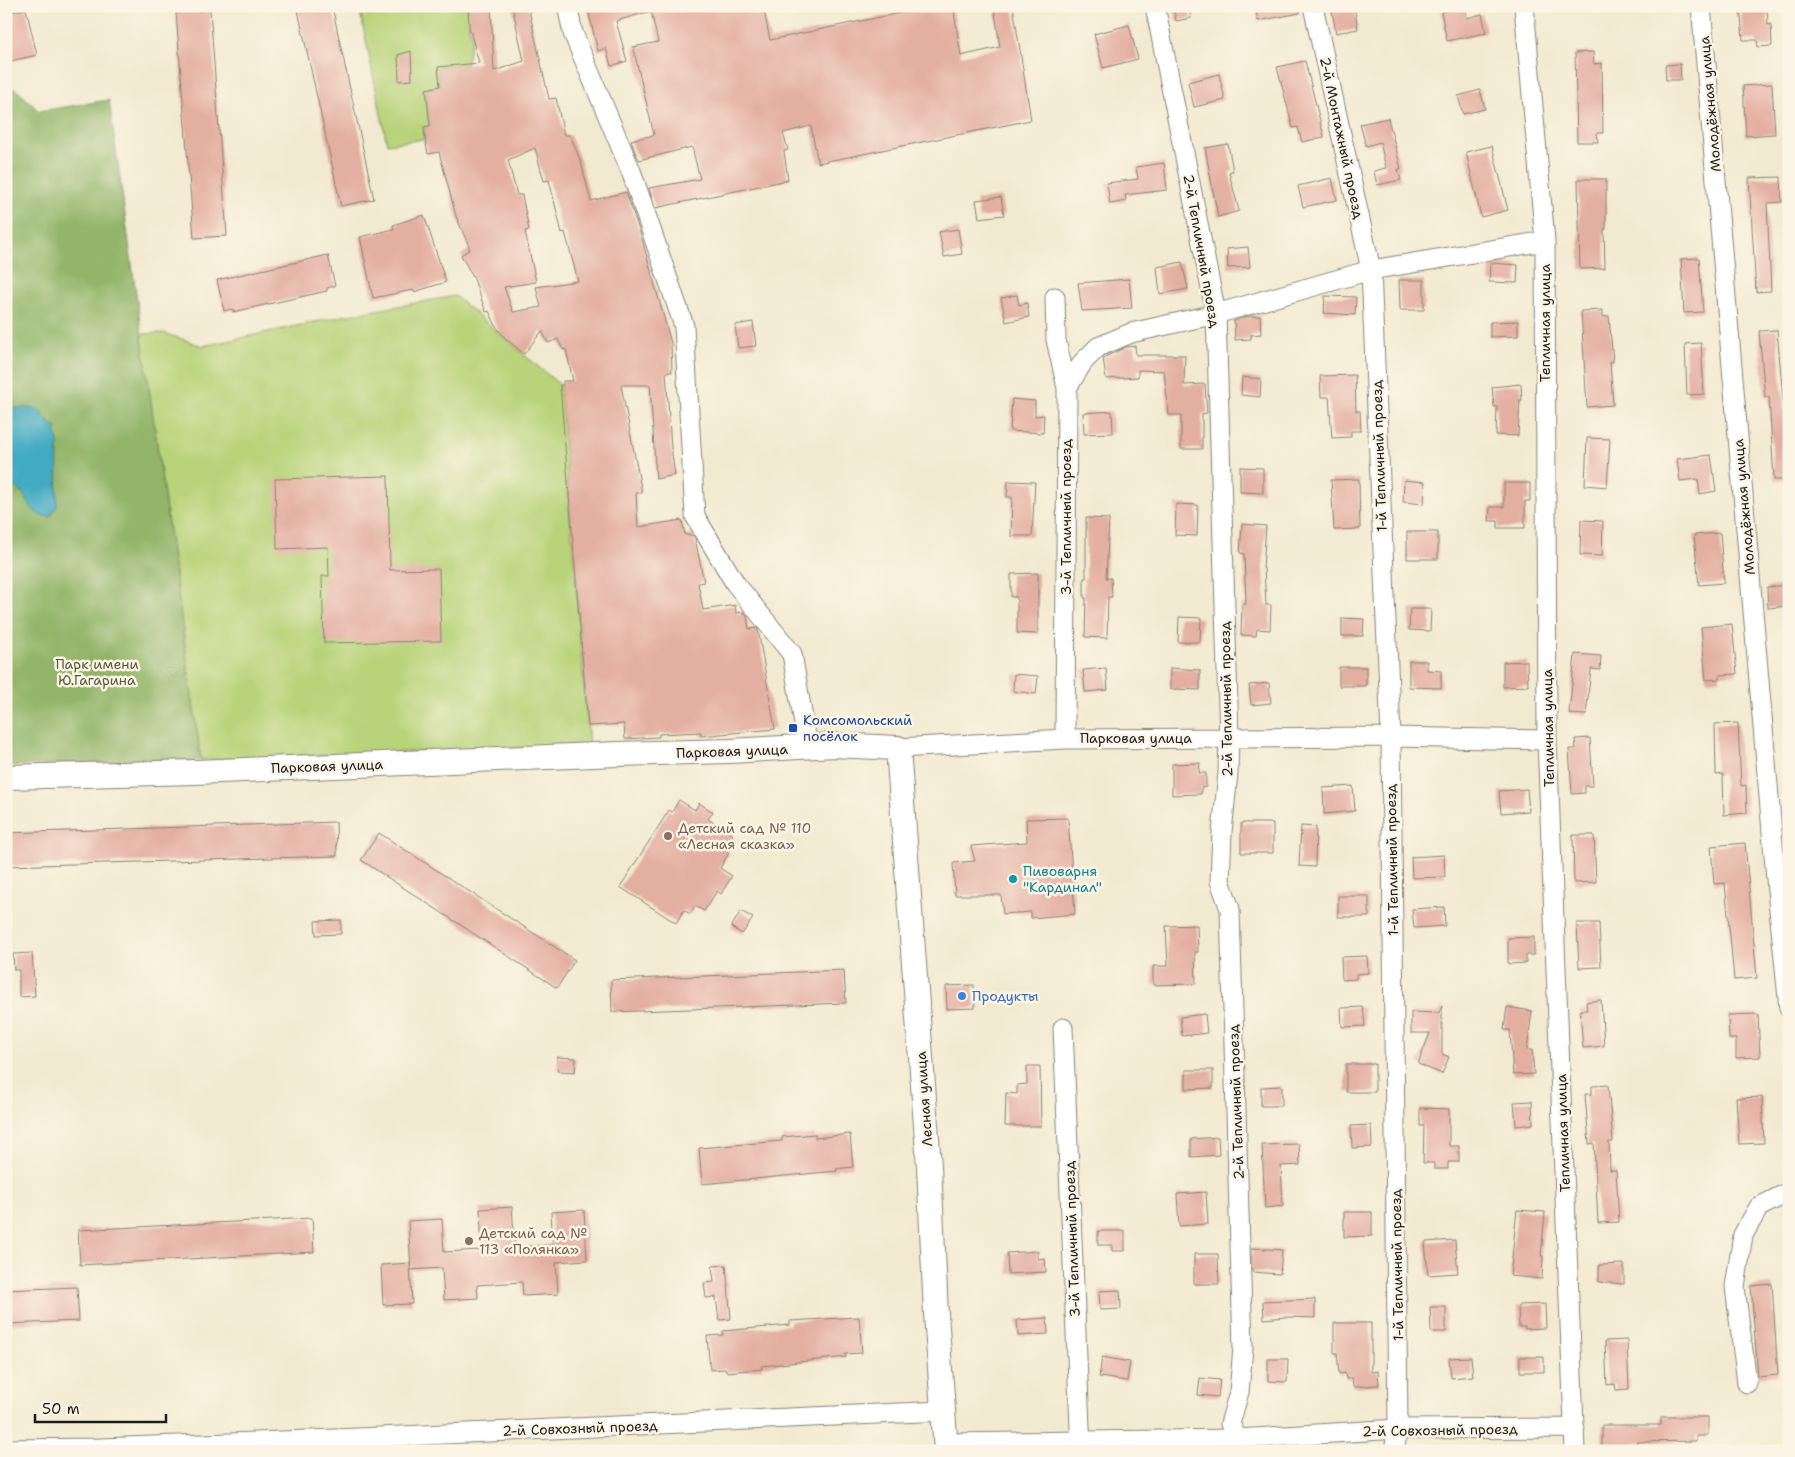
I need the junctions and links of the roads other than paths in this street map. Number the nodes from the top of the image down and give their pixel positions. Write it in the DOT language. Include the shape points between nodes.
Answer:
graph roads {
  1 [pos="567,6"];
  2 [pos="1155,6"];
  3 [pos="1313,6"];
  4 [pos="1524,6"];
  5 [pos="1701,6"];
  6 [pos="1545,241"];
  7 [pos="1371,270"];
  8 [pos="1055,297"];
  9 [pos="1216,314"];
  10 [pos="1067,388"];
  11 [pos="1391,737"];
  12 [pos="1229,738"];
  13 [pos="1065,739"];
  14 [pos="1547,740"];
  15 [pos="808,747"];
  16 [pos="898,748"];
  17 [pos="6,777"];
  18 [pos="1789,1008"];
  19 [pos="1063,1028"];
  20 [pos="1789,1192"];
  21 [pos="1746,1383"];
  22 [pos="943,1411"];
  23 [pos="1575,1428"];
  24 [pos="1398,1429"];
  25 [pos="1241,1445"];
  26 [pos="1081,1446"];
  27 [pos="946,1447"];
  28 [pos="6,1448"];
  29 [pos="1394,1451"];
  30 [pos="1576,1451"];
  1 -- 15 [label="street" via="574,33 632,171 684,326 695,516 735,584 792,654"];
  2 -- 9 [label="street, 2-й Тепличный проезд"];
  3 -- 7 [label="street, 2-й Монтажный проезд"];
  4 -- 6 [label="street, Тепличная улица"];
  5 -- 18 [label="street, Молодёжная улица"];
  6 -- 7 [label="street"];
  6 -- 14 [label="street, Тепличная улица"];
  7 -- 9 [label="street"];
  7 -- 11 [label="street, 1-й Тепличный проезд"];
  8 -- 10 [label="street, 3-й Тепличный проезд" via="1056,340"];
  9 -- 10 [label="street" via="1130,333 1098,347"];
  9 -- 12 [label="street, 2-й Тепличный проезд"];
  10 -- 13 [label="street, 3-й Тепличный проезд"];
  11 -- 12 [label="street, Парковая улица"];
  11 -- 14 [label="street, Парковая улица"];
  11 -- 24 [label="street, 1-й Тепличный проезд"];
  12 -- 13 [label="street, Парковая улица"];
  12 -- 25 [label="street, 2-й Тепличный проезд" via="1220,881 1230,909 1244,1348 1239,1392 1230,1424"];
  13 -- 16 [label="street, Парковая улица"];
  14 -- 23 [label="street, Тепличная улица"];
  15 -- 16 [label="street, Парковая улица"];
  15 -- 17 [label="street, Парковая улица"];
  16 -- 22 [label="street, Лесная улица"];
  19 -- 26 [label="street, 3-й Тепличный проезд"];
  20 -- 21 [label="street" via="1759,1207 1743,1235 1735,1287"];
  22 -- 27 [label="street, Лесная улица"];
  22 -- 28 [label="street, 2-й Совхозный проезд" via="101,1448"];
  23 -- 24 [label="street, 2-й Совхозный проезд"];
  23 -- 30 [label="street, Тепличная улица"];
  24 -- 25 [label="street, 2-й Совхозный проезд"];
  24 -- 29 [label="street, 1-й Тепличный проезд"];
  25 -- 26 [label="street, 2-й Совхозный проезд"];
  26 -- 27 [label="street, 2-й Совхозный проезд"];
}
